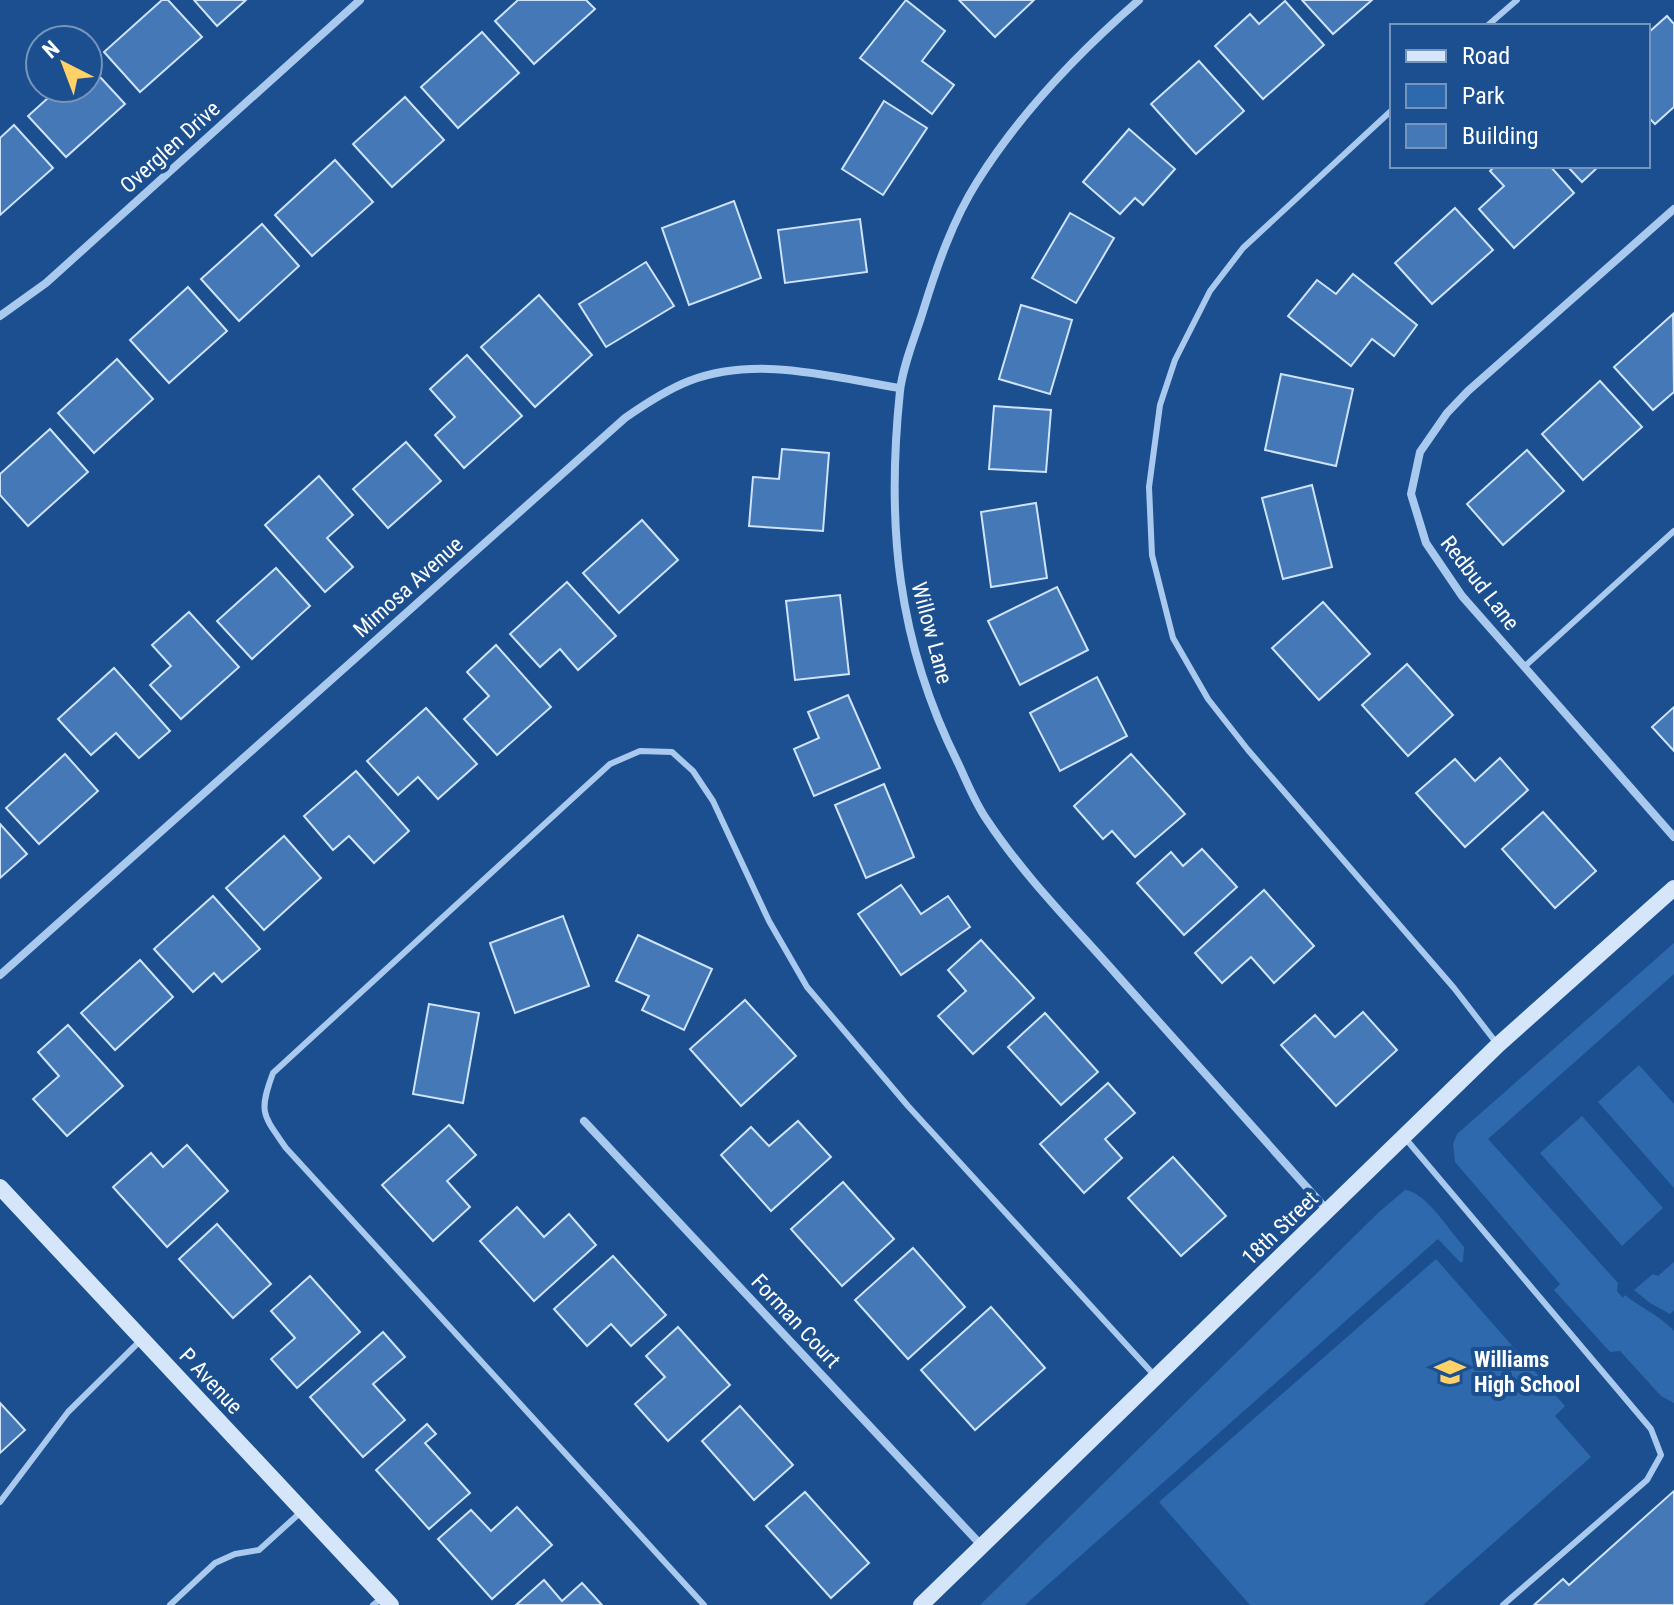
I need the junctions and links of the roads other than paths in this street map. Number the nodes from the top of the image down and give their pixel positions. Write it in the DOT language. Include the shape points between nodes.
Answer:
graph roads {
  1 [pos="360,0"];
  2 [pos="1139,0"];
  3 [pos="1517,0"];
  4 [pos="1489,24"];
  5 [pos="1390,112"];
  6 [pos="1674,209"];
  7 [pos="0,316"];
  8 [pos="900,388"];
  9 [pos="1674,531"];
  10 [pos="1524,667"];
  11 [pos="1674,837"];
  12 [pos="1674,888"];
  13 [pos="0,975"];
  14 [pos="1498,1045"];
  15 [pos="584,1121"];
  16 [pos="1405,1138"];
  17 [pos="0,1187"];
  18 [pos="1328,1212"];
  19 [pos="142,1339"];
  20 [pos="1157,1378"];
  21 [pos="0,1502"];
  22 [pos="304,1510"];
  23 [pos="982,1547"];
  24 [pos="382,1602"];
  25 [pos="925,1604"];
  26 [pos="170,1605"];
  27 [pos="704,1605"];
  28 [pos="1503,1605"];
  1 -- 7 [label="street, Overglen Drive" via="46,283"];
  2 -- 8 [label="street, Willow Lane" via="1041,96 976,184 931,285"];
  3 -- 4 [label="lane"];
  5 -- 14 [label="lane" via="1243,248 1210,291 1175,360 1160,405 1149,487 1152,555 1173,638 1208,699"];
  6 -- 10 [label="street, Redbud Lane" via="1468,391 1420,452 1411,494 1426,543 1462,596"];
  8 -- 13 [label="street, Mimosa Avenue" via="776,368 730,370 658,396 625,418"];
  8 -- 18 [label="street, Willow Lane" via="893,466 896,559 905,615 944,735 985,819 1038,886"];
  9 -- 10 [label="lane"];
  10 -- 11 [label="street, Redbud Lane"];
  12 -- 14 [label="street, 18th Street"];
  14 -- 16 [label="street, 18th Street"];
  15 -- 23 [label="street, Forman Court"];
  16 -- 18 [label="street, 18th Street"];
  16 -- 28 [label="lane" via="1651,1429 1661,1455 1647,1480"];
  17 -- 19 [label="street, P Avenue"];
  18 -- 20 [label="street, 18th Street"];
  19 -- 21 [label="lane" via="68,1412"];
  19 -- 22 [label="street, P Avenue"];
  20 -- 23 [label="street, 18th Street"];
  20 -- 27 [label="lane" via="908,1106 807,987 693,771 672,752 640,751 610,764 273,1073 264,1116 286,1148"];
  22 -- 24 [label="street, P Avenue"];
  22 -- 26 [label="lane" via="259,1550 215,1563"];
  23 -- 25 [label="street, 18th Street"];
}
